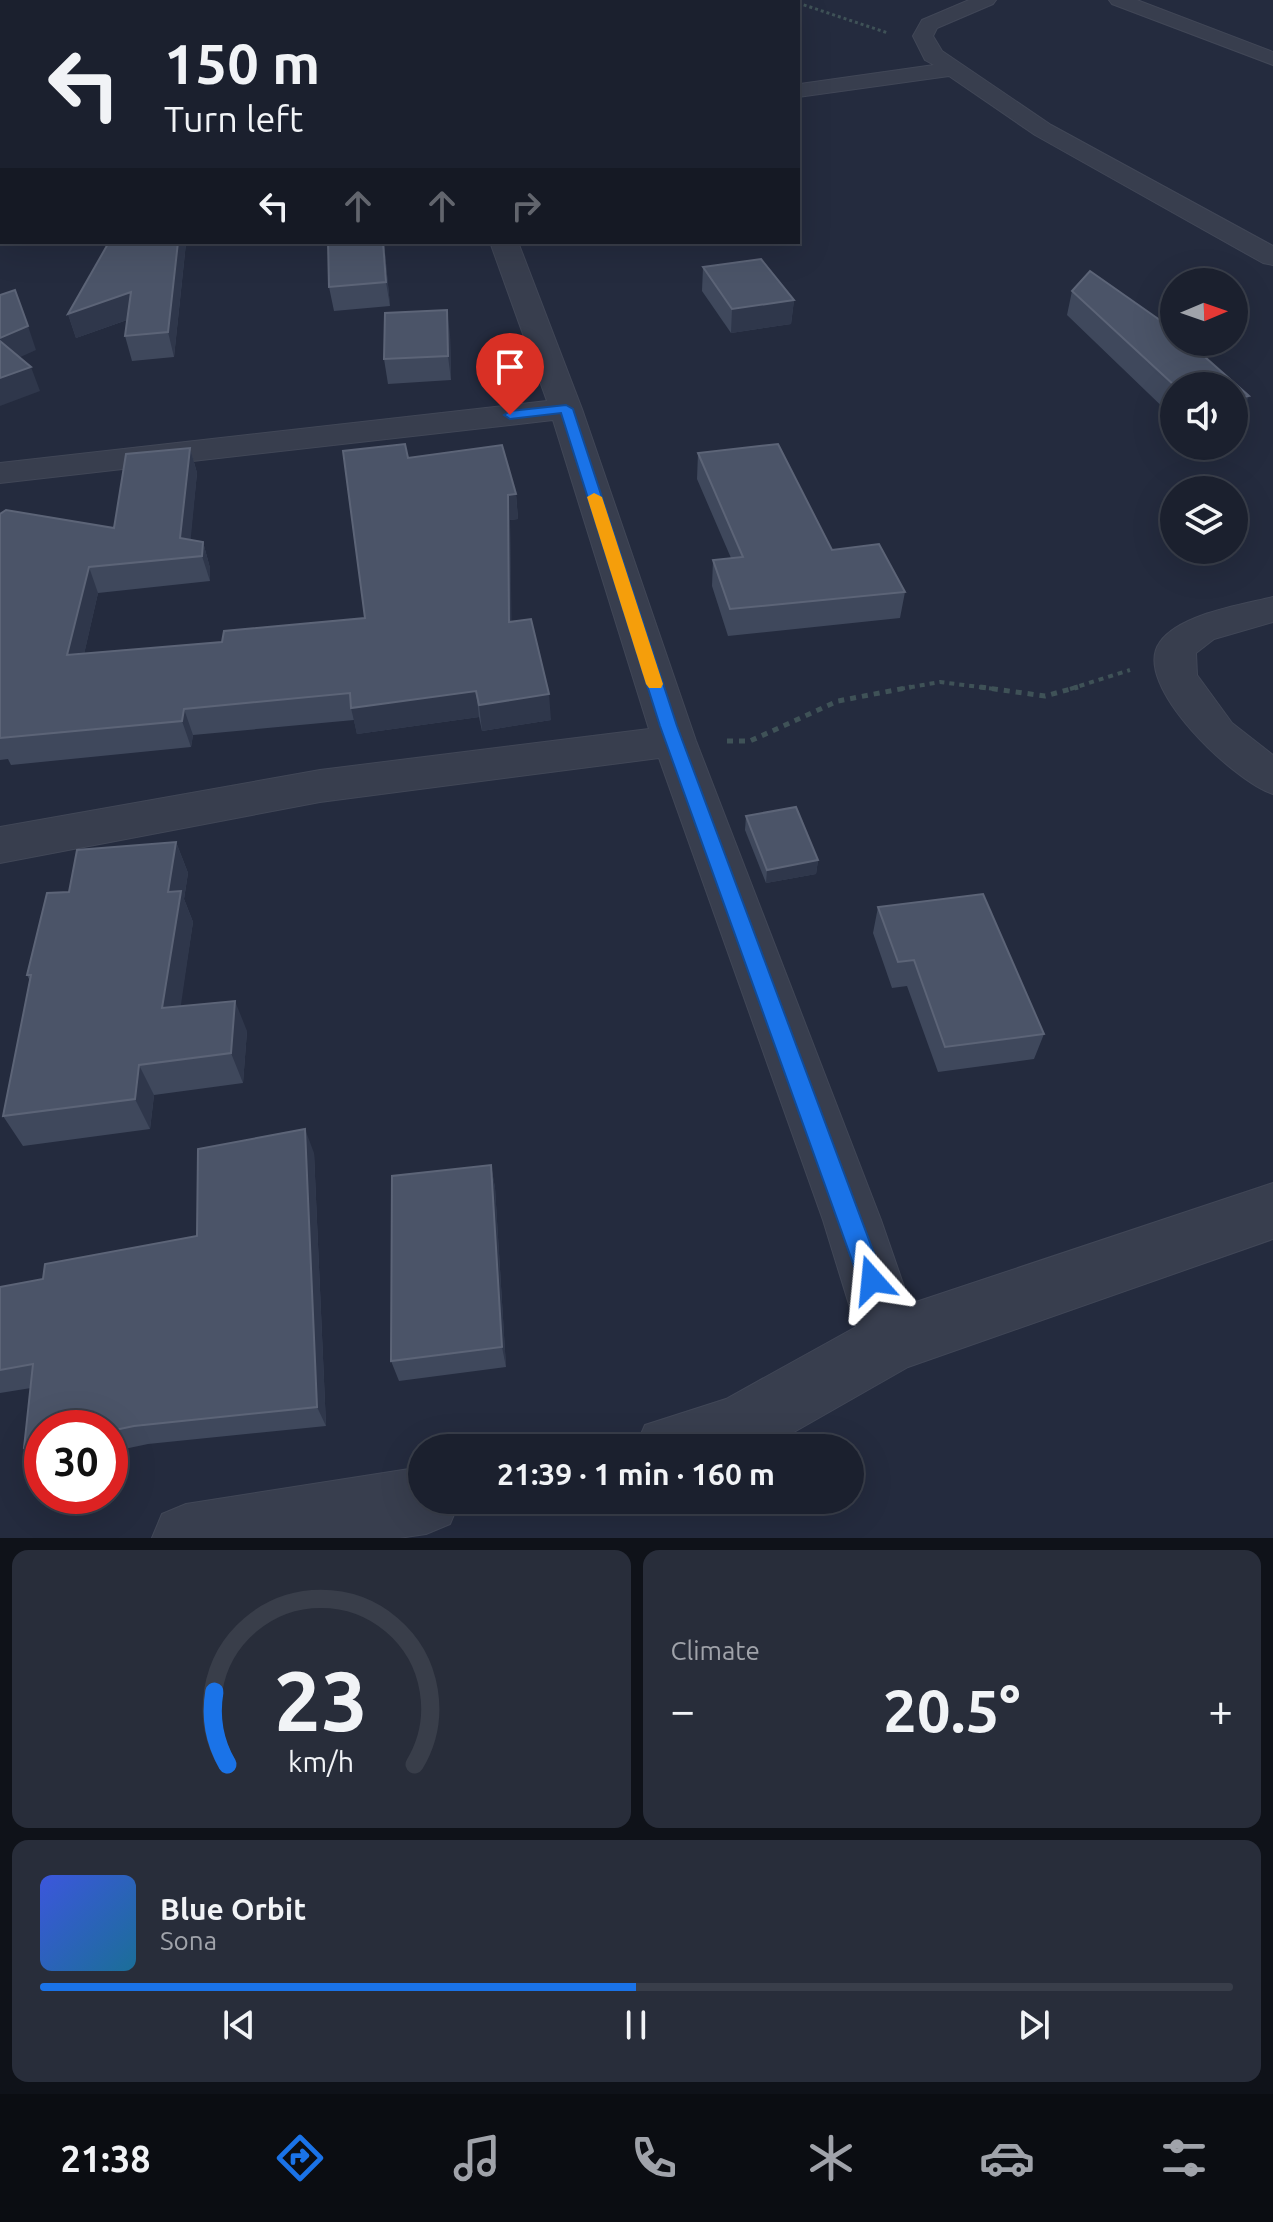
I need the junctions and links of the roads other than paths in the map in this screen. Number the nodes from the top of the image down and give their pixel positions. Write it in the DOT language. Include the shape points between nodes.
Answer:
graph roads {
  1 [pos="986,0"];
  2 [pos="1119,0"];
  3 [pos="1273,59"];
  4 [pos="953,69"];
  5 [pos="800,91"];
  6 [pos="505,244"];
  7 [pos="1273,257"];
  8 [pos="566,409"];
  9 [pos="0,473"];
  10 [pos="1273,609"];
  11 [pos="674,741"];
  12 [pos="1273,778"];
  13 [pos="0,845"];
  14 [pos="1273,1211"];
  15 [pos="892,1341"];
  16 [pos="717,1434"];
  17 [pos="408,1503"];
  18 [pos="186,1538"];
  1 -- 4 [label="street" via="929,24 923,36 933,55"];
  2 -- 3 [label="street"];
  4 -- 5 [label="street"];
  4 -- 7 [label="street" via="1043,130"];
  6 -- 8 [label="street"];
  8 -- 9 [label="street"];
  8 -- 11 [label="street"];
  10 -- 12 [label="street" via="1200,630 1176,648 1176,677 1217,734"];
  11 -- 13 [label="street" via="320,786"];
  11 -- 15 [label="street"];
  14 -- 15 [label="street"];
  15 -- 16 [label="street" via="738,1428"];
  17 -- 18 [label="street"];
}
